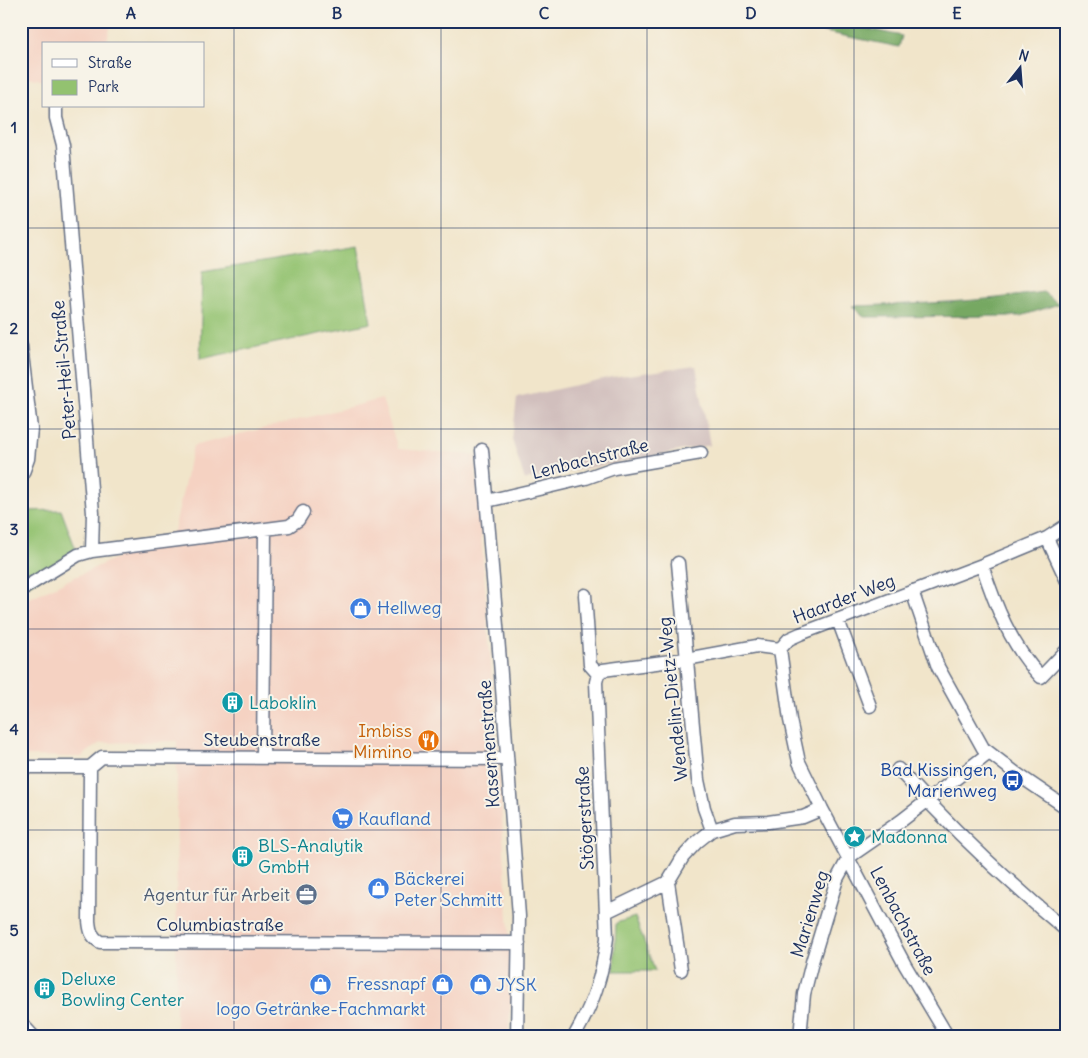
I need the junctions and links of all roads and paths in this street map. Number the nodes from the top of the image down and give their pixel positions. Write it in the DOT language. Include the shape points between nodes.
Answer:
graph roads {
  1 [pos="56,108"];
  2 [pos="21,346"];
  3 [pos="482,450"];
  4 [pos="702,453"];
  5 [pos="21,478"];
  6 [pos="488,501"];
  7 [pos="304,512"];
  8 [pos="1067,525"];
  9 [pos="265,530"];
  10 [pos="1047,538"];
  11 [pos="92,551"];
  12 [pos="678,563"];
  13 [pos="982,565"];
  14 [pos="1067,581"];
  15 [pos="21,590"];
  16 [pos="912,591"];
  17 [pos="585,595"];
  18 [pos="838,620"];
  19 [pos="780,649"];
  20 [pos="1067,650"];
  21 [pos="686,658"];
  22 [pos="598,674"];
  23 [pos="870,706"];
  24 [pos="989,752"];
  25 [pos="263,758"];
  26 [pos="507,759"];
  27 [pos="21,767"];
  28 [pos="90,767"];
  29 [pos="898,769"];
  30 [pos="926,801"];
  31 [pos="1067,808"];
  32 [pos="822,809"];
  33 [pos="712,830"];
  34 [pos="849,857"];
  35 [pos="668,882"];
  36 [pos="606,912"];
  37 [pos="1067,931"];
  38 [pos="520,943"];
  39 [pos="681,970"];
  40 [pos="21,1023"];
  41 [pos="801,1036"];
  42 [pos="34,1037"];
  43 [pos="517,1037"];
  44 [pos="574,1037"];
  45 [pos="948,1037"];
  1 -- 11 [label="street, Peter-Heil-Straße" via="63,145 92,492"];
  2 -- 5 [label="street" via="31,429 28,459"];
  3 -- 6 [label="street, Kasernenstraße"];
  4 -- 6 [label="street, Lenbachstraße" via="614,468 586,478"];
  6 -- 26 [label="street, Kasernenstraße"];
  7 -- 9 [label="street" via="289,526"];
  8 -- 10 [label="street, Haarder Weg"];
  9 -- 11 [label="street"];
  9 -- 25 [label="street"];
  10 -- 13 [label="street, Haarder Weg"];
  10 -- 14 [label="street"];
  11 -- 15 [label="street" via="78,555"];
  12 -- 21 [label="street, Wendelin-Dietz-Weg"];
  13 -- 16 [label="street, Haarder Weg"];
  13 -- 20 [label="street" via="997,609 1030,665 1041,676"];
  16 -- 18 [label="street, Haarder Weg"];
  16 -- 24 [label="street" via="938,668"];
  17 -- 22 [label="street, Stögerstraße" via="590,665"];
  18 -- 19 [label="street, Haarder Weg" via="789,639"];
  18 -- 23 [label="street"];
  19 -- 21 [label="street" via="757,646"];
  19 -- 32 [label="street, Lenbachstraße" via="799,762"];
  21 -- 22 [label="street" via="604,670"];
  21 -- 33 [label="street, Wendelin-Dietz-Weg" via="698,780"];
  22 -- 36 [label="street, Stögerstraße"];
  24 -- 30 [label="street, Marienweg"];
  24 -- 31 [label="street"];
  25 -- 26 [label="street, Steubenstraße"];
  25 -- 28 [label="street, Steubenstraße" via="102,758"];
  26 -- 38 [label="street, Kasernenstraße"];
  27 -- 28 [label="street, Steubenstraße"];
  28 -- 38 [label="street, Columbiastraße" via="89,921 90,933 100,942"];
  29 -- 30 [label="street"];
  30 -- 34 [label="street, Marienweg"];
  30 -- 37 [label="street" via="1020,892"];
  32 -- 33 [label="street" via="803,817 734,823"];
  32 -- 34 [label="street, Lenbachstraße"];
  33 -- 35 [label="street" via="683,857"];
  34 -- 41 [label="street, Marienweg" via="837,879 812,962 804,994"];
  34 -- 45 [label="street, Lenbachstraße" via="905,966"];
  35 -- 36 [label="street"];
  35 -- 39 [label="street"];
  36 -- 44 [label="street, Stögerstraße" via="607,938 597,990"];
  38 -- 43 [label="street, Kasernenstraße"];
  40 -- 42 [label="street"];
}
